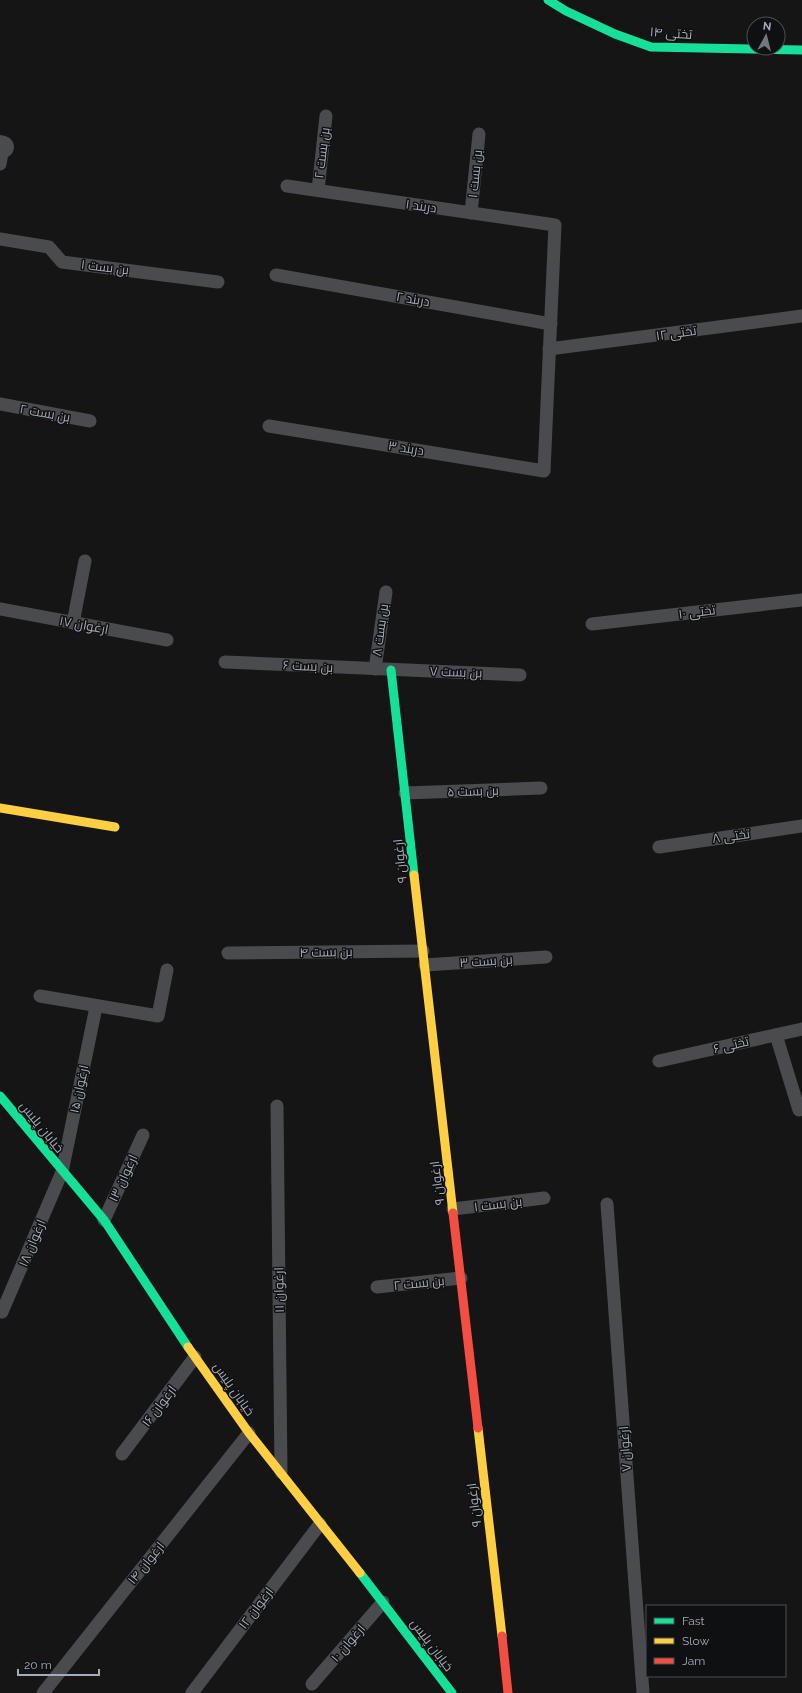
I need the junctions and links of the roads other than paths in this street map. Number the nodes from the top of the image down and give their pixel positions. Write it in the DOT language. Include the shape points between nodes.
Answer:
graph roads {
  1 [pos="548,0"];
  2 [pos="802,50"];
  3 [pos="326,116"];
  4 [pos="479,134"];
  5 [pos="287,186"];
  6 [pos="318,190"];
  7 [pos="471,213"];
  8 [pos="0,239"];
  9 [pos="276,275"];
  10 [pos="218,282"];
  11 [pos="802,316"];
  12 [pos="551,324"];
  13 [pos="549,350"];
  14 [pos="0,404"];
  15 [pos="90,421"];
  16 [pos="269,426"];
  17 [pos="85,561"];
  18 [pos="386,592"];
  19 [pos="802,600"];
  20 [pos="0,609"];
  21 [pos="73,623"];
  22 [pos="592,624"];
  23 [pos="167,640"];
  24 [pos="225,662"];
  25 [pos="375,669"];
  26 [pos="391,670"];
  27 [pos="520,675"];
  28 [pos="541,788"];
  29 [pos="405,793"];
  30 [pos="0,808"];
  31 [pos="802,826"];
  32 [pos="114,827"];
  33 [pos="659,847"];
  34 [pos="423,951"];
  35 [pos="228,953"];
  36 [pos="546,957"];
  37 [pos="425,965"];
  38 [pos="167,970"];
  39 [pos="40,996"];
  40 [pos="96,1007"];
  41 [pos="802,1029"];
  42 [pos="776,1035"];
  43 [pos="659,1061"];
  44 [pos="0,1096"];
  45 [pos="277,1106"];
  46 [pos="799,1110"];
  47 [pos="143,1135"];
  48 [pos="62,1172"];
  49 [pos="544,1198"];
  50 [pos="608,1204"];
  51 [pos="453,1209"];
  52 [pos="104,1220"];
  53 [pos="461,1278"];
  54 [pos="377,1287"];
  55 [pos="0,1311"];
  56 [pos="195,1357"];
  57 [pos="249,1433"];
  58 [pos="122,1454"];
  59 [pos="281,1474"];
  60 [pos="320,1524"];
  61 [pos="383,1602"];
  62 [pos="312,1684"];
  63 [pos="43,1693"];
  64 [pos="192,1693"];
  65 [pos="452,1693"];
  66 [pos="508,1693"];
  67 [pos="643,1693"];
  1 -- 2 [label="street, تختی ۱۴" via="615,34 651,47"];
  3 -- 6 [label="lane, بن بست ۲"];
  4 -- 7 [label="lane, بن بست ۱"];
  5 -- 6 [label="lane, دربند ۱"];
  6 -- 7 [label="lane, دربند ۱"];
  7 -- 12 [label="lane, دربند ۱" via="555,225"];
  8 -- 10 [label="lane, بن بست ۱" via="49,247 62,262"];
  9 -- 12 [label="lane, دربند ۲"];
  11 -- 13 [label="lane, تختی ۱۲"];
  12 -- 13 [label="lane"];
  13 -- 16 [label="lane, دربند ۳" via="544,471"];
  14 -- 15 [label="lane, بن بست ۲"];
  17 -- 21 [label="lane"];
  18 -- 25 [label="lane, بن بست ۸"];
  19 -- 22 [label="lane, تختی ۱۰"];
  20 -- 21 [label="lane, ارغوان ۱۷"];
  21 -- 23 [label="lane, ارغوان ۱۷"];
  24 -- 25 [label="lane, بن بست ۶"];
  25 -- 26 [label="lane, بن بست ۶"];
  26 -- 27 [label="lane, بن بست ۷"];
  26 -- 29 [label="street, ارغوان ۹"];
  28 -- 29 [label="lane, بن بست ۵"];
  29 -- 34 [label="street, ارغوان ۹"];
  30 -- 32 [label="street"];
  31 -- 33 [label="lane, تختی ۸"];
  34 -- 35 [label="lane, بن بست ۴"];
  34 -- 37 [label="street, ارغوان ۹"];
  36 -- 37 [label="lane, بن بست ۳"];
  37 -- 51 [label="street, ارغوان ۹"];
  38 -- 40 [label="lane" via="158,1016"];
  39 -- 40 [label="lane"];
  40 -- 48 [label="lane, ارغوان ۱۵"];
  41 -- 42 [label="lane, تختی ۶"];
  42 -- 43 [label="lane, تختی ۶"];
  42 -- 46 [label="lane"];
  44 -- 48 [label="street, خیابان پلیس"];
  45 -- 59 [label="lane, ارغوان ۱۱"];
  47 -- 52 [label="lane, ارغوان ۱۳"];
  48 -- 52 [label="street, خیابان پلیس"];
  48 -- 55 [label="lane, ارغوان ۱۸" via="2,1312"];
  49 -- 51 [label="lane, بن بست ۱"];
  50 -- 67 [label="lane, ارغوان ۷"];
  51 -- 53 [label="street, ارغوان ۹"];
  52 -- 56 [label="street, خیابان پلیس"];
  53 -- 54 [label="lane, بن بست ۲"];
  53 -- 66 [label="street, ارغوان ۹"];
  56 -- 57 [label="street, خیابان پلیس"];
  56 -- 58 [label="lane, ارغوان ۱۶"];
  57 -- 59 [label="street, خیابان پلیس"];
  57 -- 63 [label="lane, ارغوان ۱۴"];
  59 -- 60 [label="street, خیابان پلیس"];
  60 -- 61 [label="street, خیابان پلیس"];
  60 -- 64 [label="lane, ارغوان ۱۲"];
  61 -- 62 [label="lane, ارغوان ۱۰"];
  61 -- 65 [label="street, خیابان پلیس"];
}
